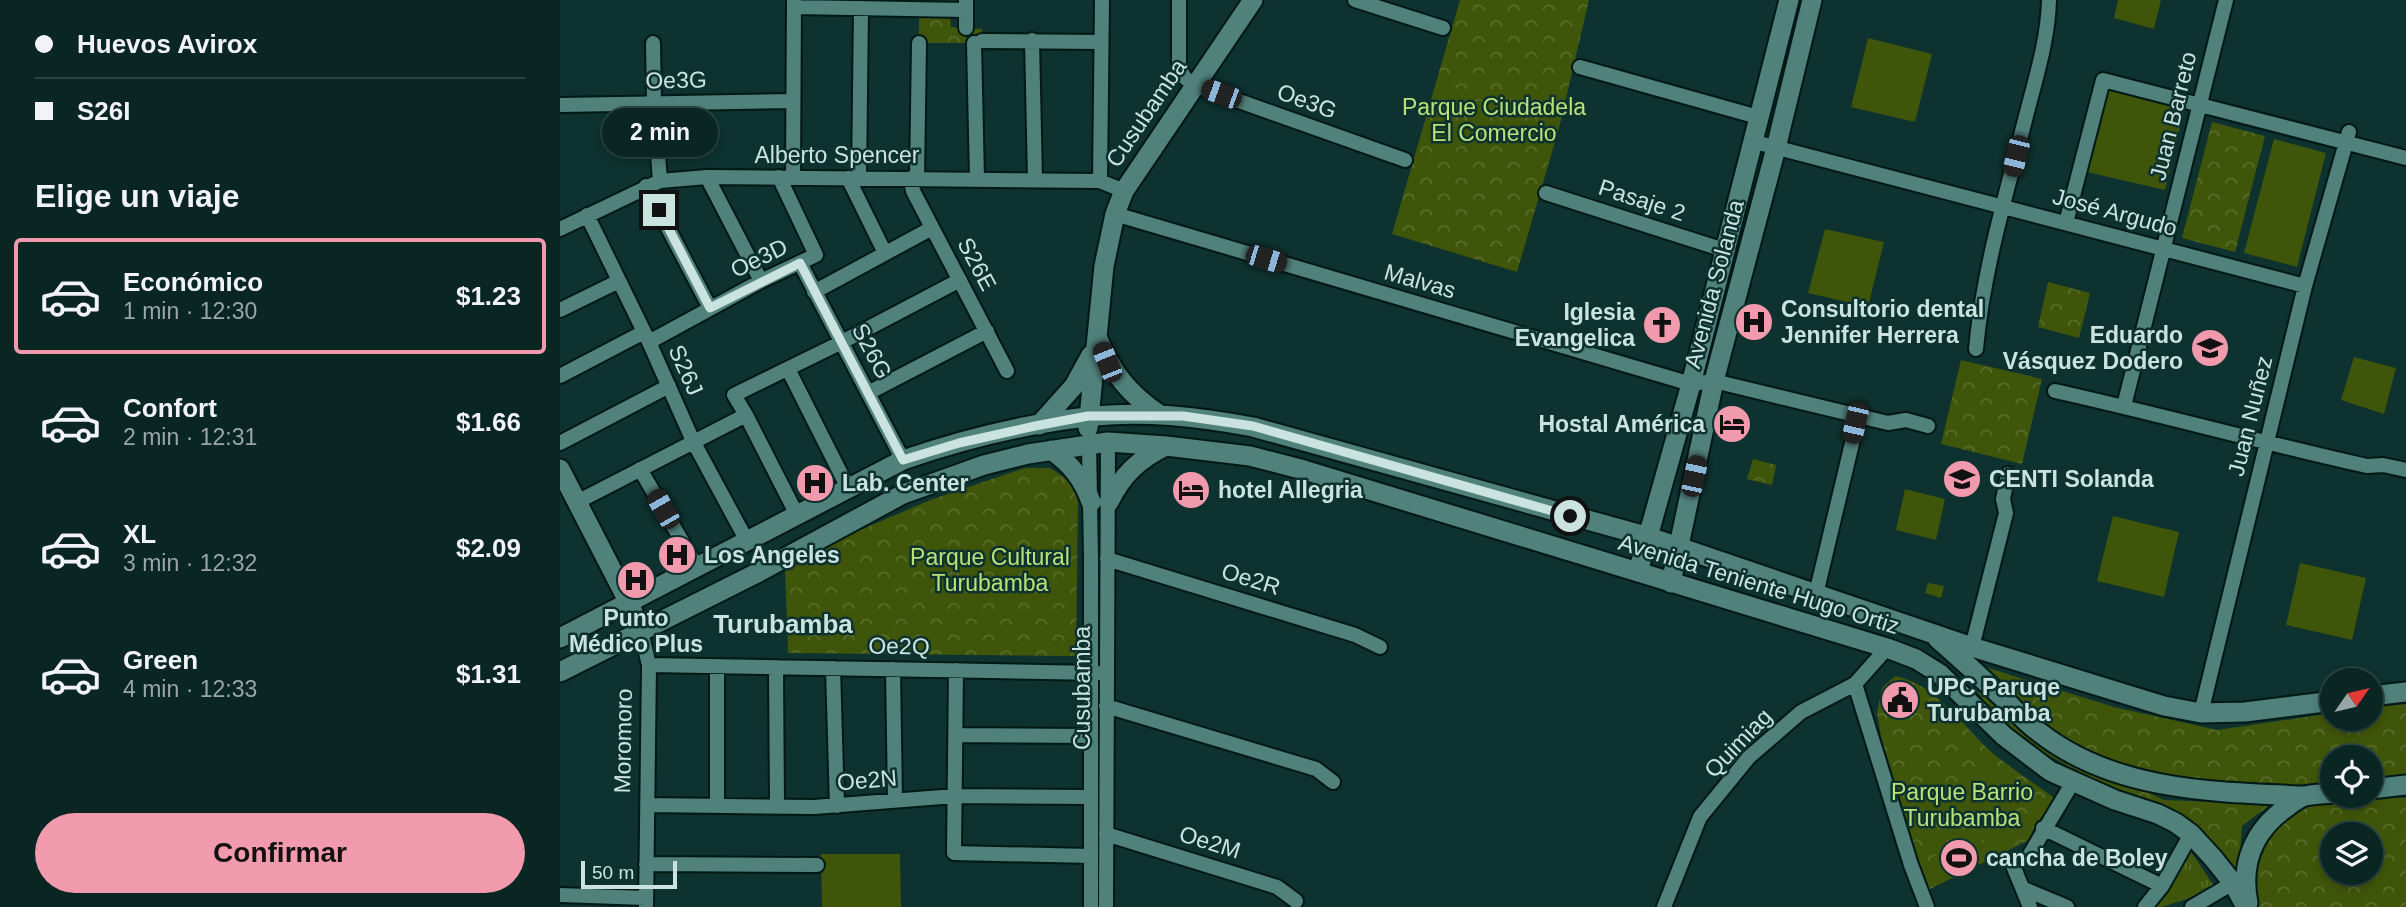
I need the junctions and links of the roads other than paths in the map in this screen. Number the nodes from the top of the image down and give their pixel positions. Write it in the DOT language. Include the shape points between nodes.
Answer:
graph roads {
  1 [pos="1102,0"];
  2 [pos="1179,0"];
  3 [pos="1253,0"];
  4 [pos="1355,0"];
  5 [pos="1789,0"];
  6 [pos="1812,0"];
  7 [pos="2049,0"];
  8 [pos="2226,0"];
  9 [pos="794,3"];
  10 [pos="966,5"];
  11 [pos="861,8"];
  12 [pos="966,28"];
  13 [pos="1443,28"];
  14 [pos="1032,40"];
  15 [pos="1101,42"];
  16 [pos="653,43"];
  17 [pos="919,43"];
  18 [pos="1580,66"];
  19 [pos="1194,85"];
  20 [pos="793,101"];
  21 [pos="654,102"];
  22 [pos="560,105"];
  23 [pos="2200,105"];
  24 [pos="1758,117"];
  25 [pos="2347,137"];
  26 [pos="1751,141"];
  27 [pos="1776,148"];
  28 [pos="2406,158"];
  29 [pos="1405,160"];
  30 [pos="707,177"];
  31 [pos="786,177"];
  32 [pos="853,178"];
  33 [pos="914,178"];
  34 [pos="977,179"];
  35 [pos="1035,180"];
  36 [pos="1100,181"];
  37 [pos="653,183"];
  38 [pos="1124,191"];
  39 [pos="1546,193"];
  40 [pos="2003,206"];
  41 [pos="1115,214"];
  42 [pos="587,215"];
  43 [pos="2066,223"];
  44 [pos="932,228"];
  45 [pos="560,229"];
  46 [pos="2164,248"];
  47 [pos="1724,250"];
  48 [pos="885,253"];
  49 [pos="800,263"];
  50 [pos="960,280"];
  51 [pos="619,281"];
  52 [pos="761,281"];
  53 [pos="2305,286"];
  54 [pos="814,292"];
  55 [pos="710,308"];
  56 [pos="560,310"];
  57 [pos="987,331"];
  58 [pos="647,337"];
  59 [pos="1098,338"];
  60 [pos="842,342"];
  61 [pos="1976,349"];
  62 [pos="788,369"];
  63 [pos="1007,371"];
  64 [pos="560,376"];
  65 [pos="1714,380"];
  66 [pos="1691,384"];
  67 [pos="669,386"];
  68 [pos="2055,391"];
  69 [pos="868,393"];
  70 [pos="2124,406"];
  71 [pos="1859,414"];
  72 [pos="746,415"];
  73 [pos="1160,415"];
  74 [pos="1097,416"];
  75 [pos="1039,425"];
  76 [pos="1928,426"];
  77 [pos="693,441"];
  78 [pos="1099,442"];
  79 [pos="560,443"];
  80 [pos="2265,444"];
  81 [pos="1166,446"];
  82 [pos="1051,450"];
  83 [pos="903,460"];
  84 [pos="640,469"];
  85 [pos="2406,470"];
  86 [pos="2008,474"];
  87 [pos="562,478"];
  88 [pos="848,488"];
  89 [pos="577,502"];
  90 [pos="1100,502"];
  91 [pos="797,515"];
  92 [pos="1648,537"];
  93 [pos="747,541"];
  94 [pos="1679,547"];
  95 [pos="1107,559"];
  96 [pos="697,567"];
  97 [pos="1638,572"];
  98 [pos="1671,583"];
  99 [pos="1816,594"];
  100 [pos="629,603"];
  101 [pos="1930,631"];
  102 [pos="641,632"];
  103 [pos="560,638"];
  104 [pos="1380,647"];
  105 [pos="1972,647"];
  106 [pos="1887,648"];
  107 [pos="649,665"];
  108 [pos="717,666"];
  109 [pos="776,667"];
  110 [pos="833,668"];
  111 [pos="893,669"];
  112 [pos="956,670"];
  113 [pos="560,672"];
  114 [pos="1091,673"];
  115 [pos="1106,673"];
  116 [pos="1855,684"];
  117 [pos="2406,692"];
  118 [pos="2384,695"];
  119 [pos="2320,703"];
  120 [pos="1106,706"];
  121 [pos="2201,713"];
  122 [pos="956,735"];
  123 [pos="1091,736"];
  124 [pos="1333,782"];
  125 [pos="2073,782"];
  126 [pos="2406,785"];
  127 [pos="2383,788"];
  128 [pos="2320,794"];
  129 [pos="955,796"];
  130 [pos="2303,796"];
  131 [pos="1091,797"];
  132 [pos="895,801"];
  133 [pos="647,805"];
  134 [pos="717,805"];
  135 [pos="777,806"];
  136 [pos="838,806"];
  137 [pos="2043,828"];
  138 [pos="1106,834"];
  139 [pos="2192,834"];
  140 [pos="2029,854"];
  141 [pos="1091,856"];
  142 [pos="2012,863"];
  143 [pos="646,864"];
  144 [pos="817,865"];
  145 [pos="2233,883"];
  146 [pos="2162,886"];
  147 [pos="2024,889"];
  148 [pos="560,895"];
  149 [pos="1296,901"];
  150 [pos="646,902"];
  151 [pos="1091,907"];
  152 [pos="1106,907"];
  153 [pos="1664,907"];
  154 [pos="1927,907"];
  155 [pos="2030,907"];
  156 [pos="2067,907"];
  157 [pos="2145,907"];
  158 [pos="2195,907"];
  159 [pos="2248,907"];
  1 -- 15 [label="street"];
  2 -- 19 [label="street" via="1179,66"];
  3 -- 19 [label="main road, Cusubamba"];
  4 -- 13 [label="street"];
  5 -- 24 [label="main road, Avenida Solanda"];
  6 -- 27 [label="main road, Avenida Solanda"];
  7 -- 40 [label="street" via="2046,36"];
  8 -- 23 [label="street, Juan Barreto"];
  9 -- 11 [label="street"];
  9 -- 20 [label="street"];
  10 -- 11 [label="street"];
  10 -- 12 [label="street"];
  11 -- 32 [label="street"];
  14 -- 15 [label="street"];
  14 -- 34 [label="street" via="978,42"];
  14 -- 35 [label="street"];
  15 -- 36 [label="street"];
  16 -- 21 [label="street"];
  17 -- 33 [label="street, S26E"];
  18 -- 24 [label="street"];
  19 -- 29 [label="street, Oe3G"];
  19 -- 38 [label="main road, Cusubamba"];
  20 -- 21 [label="street, Oe3G"];
  20 -- 31 [label="street"];
  21 -- 22 [label="street, Oe3G"];
  21 -- 37 [label="street"];
  23 -- 25 [label="street"];
  23 -- 43 [label="street" via="2104,80"];
  23 -- 46 [label="street, Juan Barreto"];
  24 -- 26 [label="main road, Avenida Solanda"];
  25 -- 28 [label="street"];
  25 -- 53 [label="street, Juan Nuñez"];
  26 -- 27 [label="street, José Argudo"];
  26 -- 47 [label="main road, Avenida Solanda"];
  27 -- 40 [label="street, José Argudo"];
  27 -- 65 [label="main road, Avenida Solanda"];
  30 -- 31 [label="street, Alberto Spencer"];
  30 -- 37 [label="street, Alberto Spencer"];
  30 -- 52 [label="street"];
  31 -- 32 [label="street, Alberto Spencer"];
  31 -- 49 [label="street, Oe3D" via="816,255"];
  32 -- 33 [label="street, Alberto Spencer"];
  32 -- 48 [label="street"];
  33 -- 34 [label="street, Alberto Spencer"];
  33 -- 44 [label="street, S26E" via="913,191"];
  34 -- 35 [label="street, Alberto Spencer"];
  35 -- 36 [label="street, Alberto Spencer"];
  36 -- 38 [label="street, Alberto Spencer"];
  37 -- 42 [label="street, Alberto Spencer"];
  37 -- 55 [label="street"];
  38 -- 41 [label="main road, Cusubamba"];
  39 -- 47 [label="street, Pasaje 2"];
  40 -- 43 [label="street, José Argudo"];
  40 -- 61 [label="street" via="1979,310"];
  41 -- 59 [label="main road, Cusubamba" via="1104,266"];
  41 -- 66 [label="street, Malvas"];
  42 -- 45 [label="street, Alberto Spencer"];
  42 -- 51 [label="street, S26J"];
  43 -- 46 [label="street, José Argudo"];
  44 -- 48 [label="street"];
  44 -- 50 [label="street, S26E"];
  46 -- 53 [label="street, José Argudo"];
  46 -- 70 [label="street, Juan Barreto"];
  47 -- 66 [label="main road, Avenida Solanda"];
  48 -- 54 [label="street"];
  49 -- 52 [label="street, Oe3D"];
  49 -- 54 [label="street, S26G"];
  50 -- 57 [label="street, S26E"];
  50 -- 60 [label="street"];
  51 -- 56 [label="street"];
  51 -- 58 [label="street, S26J"];
  52 -- 55 [label="street, Oe3D"];
  53 -- 80 [label="street, Juan Nuñez"];
  54 -- 60 [label="street, S26G"];
  55 -- 58 [label="street, Oe3D"];
  57 -- 63 [label="street, S26E"];
  57 -- 69 [label="street"];
  58 -- 64 [label="street, Oe3D"];
  58 -- 67 [label="street, S26J"];
  59 -- 73 [label="main road" via="1121,383"];
  59 -- 74 [label="main road, Cusubamba" via="1091,390"];
  59 -- 75 [label="main road" via="1074,386"];
  60 -- 62 [label="street"];
  60 -- 69 [label="street, S26G"];
  62 -- 72 [label="street" via="734,395"];
  62 -- 88 [label="street"];
  65 -- 66 [label="street, Malvas"];
  65 -- 71 [label="street"];
  65 -- 94 [label="main road, Avenida Solanda"];
  66 -- 92 [label="main road, Avenida Solanda"];
  67 -- 77 [label="street, S26J"];
  67 -- 79 [label="street"];
  68 -- 70 [label="street"];
  69 -- 83 [label="street, S26G"];
  70 -- 80 [label="street"];
  71 -- 76 [label="street" via="1888,423"];
  71 -- 99 [label="street"];
  72 -- 77 [label="street"];
  72 -- 91 [label="street"];
  73 -- 74 [label="main road, Avenida Teniente Hugo Ortiz"];
  73 -- 92 [label="main road, Avenida Teniente Hugo Ortiz" via="1253,426"];
  74 -- 75 [label="main road, Avenida Teniente Hugo Ortiz"];
  74 -- 78 [label="main road, Cusubamba"];
  75 -- 83 [label="main road, Avenida Teniente Hugo Ortiz"];
  77 -- 84 [label="street"];
  77 -- 93 [label="street, S26J"];
  78 -- 81 [label="main road, Avenida Teniente Hugo Ortiz"];
  78 -- 82 [label="main road, Avenida Teniente Hugo Ortiz"];
  78 -- 90 [label="street, Cusubamba"];
  80 -- 85 [label="street"];
  80 -- 121 [label="street, Juan Nuñez"];
  81 -- 90 [label="main road" via="1131,467"];
  81 -- 97 [label="main road, Avenida Teniente Hugo Ortiz" via="1250,456 1304,470"];
  82 -- 90 [label="main road" via="1077,472"];
  82 -- 102 [label="main road, Avenida Teniente Hugo Ortiz" via="984,465 903,494"];
  83 -- 88 [label="main road, Avenida Teniente Hugo Ortiz"];
  84 -- 89 [label="street"];
  84 -- 96 [label="street"];
  86 -- 105 [label="street" via="2003,499 2006,513"];
  87 -- 89 [label="main road, Moromoro"];
  88 -- 91 [label="main road, Avenida Teniente Hugo Ortiz"];
  89 -- 100 [label="main road, Moromoro"];
  90 -- 95 [label="street, Cusubamba"];
  90 -- 114 [label="street, Cusubamba"];
  91 -- 93 [label="main road, Avenida Teniente Hugo Ortiz"];
  92 -- 94 [label="main road, Avenida Teniente Hugo Ortiz"];
  92 -- 97 [label="main road, Avenida Solanda"];
  93 -- 96 [label="main road, Avenida Teniente Hugo Ortiz"];
  94 -- 98 [label="main road, Avenida Solanda"];
  94 -- 99 [label="main road, Avenida Teniente Hugo Ortiz"];
  95 -- 104 [label="street, Oe2R" via="1355,635"];
  95 -- 115 [label="street, Cusubamba"];
  96 -- 100 [label="main road, Avenida Teniente Hugo Ortiz"];
  97 -- 98 [label="main road, Avenida Teniente Hugo Ortiz"];
  98 -- 106 [label="main road, Avenida Teniente Hugo Ortiz"];
  99 -- 101 [label="main road, Avenida Teniente Hugo Ortiz"];
  100 -- 102 [label="main road, Moromoro"];
  100 -- 103 [label="main road, Avenida Teniente Hugo Ortiz"];
  101 -- 105 [label="main road, Avenida Teniente Hugo Ortiz"];
  101 -- 130 [label="main road, Avenida Teniente Hugo Ortiz" via="2038,732 2087,761 2145,782 2182,788"];
  102 -- 107 [label="street, Moromoro"];
  102 -- 113 [label="main road, Avenida Teniente Hugo Ortiz"];
  105 -- 121 [label="main road, Avenida Teniente Hugo Ortiz" via="2164,706"];
  106 -- 116 [label="street, Quimiag"];
  106 -- 125 [label="main road, Avenida Teniente Hugo Ortiz" via="1940,674 2004,736 2050,771"];
  107 -- 108 [label="street, Oe2Q"];
  107 -- 133 [label="street, Moromoro"];
  108 -- 109 [label="street, Oe2Q"];
  108 -- 134 [label="street"];
  109 -- 110 [label="street, Oe2Q"];
  109 -- 135 [label="street"];
  110 -- 111 [label="street, Oe2Q"];
  110 -- 136 [label="street"];
  111 -- 112 [label="street, Oe2Q"];
  111 -- 132 [label="street"];
  112 -- 114 [label="street, Oe2Q"];
  112 -- 122 [label="street"];
  114 -- 115 [label="street, Oe2Q"];
  114 -- 123 [label="street, Cusubamba"];
  115 -- 120 [label="street, Cusubamba"];
  116 -- 153 [label="street, Quimiag" via="1801,712 1749,757 1700,817"];
  116 -- 154 [label="street"];
  117 -- 118 [label="main road"];
  119 -- 121 [label="main road, Avenida Teniente Hugo Ortiz"];
  120 -- 124 [label="street" via="1316,769"];
  120 -- 138 [label="street, Cusubamba"];
  122 -- 123 [label="street"];
  122 -- 129 [label="street"];
  123 -- 131 [label="street, Cusubamba"];
  125 -- 137 [label="street"];
  125 -- 139 [label="main road, Avenida Teniente Hugo Ortiz" via="2168,818"];
  126 -- 127 [label="main road"];
  128 -- 130 [label="main road, Avenida Teniente Hugo Ortiz"];
  129 -- 131 [label="street, Oe2N"];
  129 -- 132 [label="street, Oe2N"];
  129 -- 141 [label="street" via="954,853"];
  130 -- 159 [label="main road" via="2269,821 2250,850 2245,873"];
  131 -- 141 [label="street, Cusubamba"];
  132 -- 136 [label="street, Oe2N"];
  133 -- 134 [label="street, Oe2N"];
  133 -- 143 [label="street, Moromoro"];
  134 -- 135 [label="street, Oe2N"];
  135 -- 136 [label="street, Oe2N"];
  137 -- 140 [label="street"];
  137 -- 146 [label="street"];
  138 -- 149 [label="street, Oe2M" via="1277,887"];
  138 -- 152 [label="street, Cusubamba"];
  139 -- 145 [label="main road, Avenida Teniente Hugo Ortiz"];
  139 -- 146 [label="street"];
  141 -- 151 [label="street, Cusubamba"];
  142 -- 147 [label="street"];
  143 -- 144 [label="street"];
  143 -- 150 [label="street, Moromoro"];
  145 -- 158 [label="street"];
  145 -- 159 [label="main road, Avenida Teniente Hugo Ortiz"];
  146 -- 157 [label="street"];
  147 -- 155 [label="street"];
  147 -- 156 [label="street"];
  148 -- 150 [label="street"];
}
